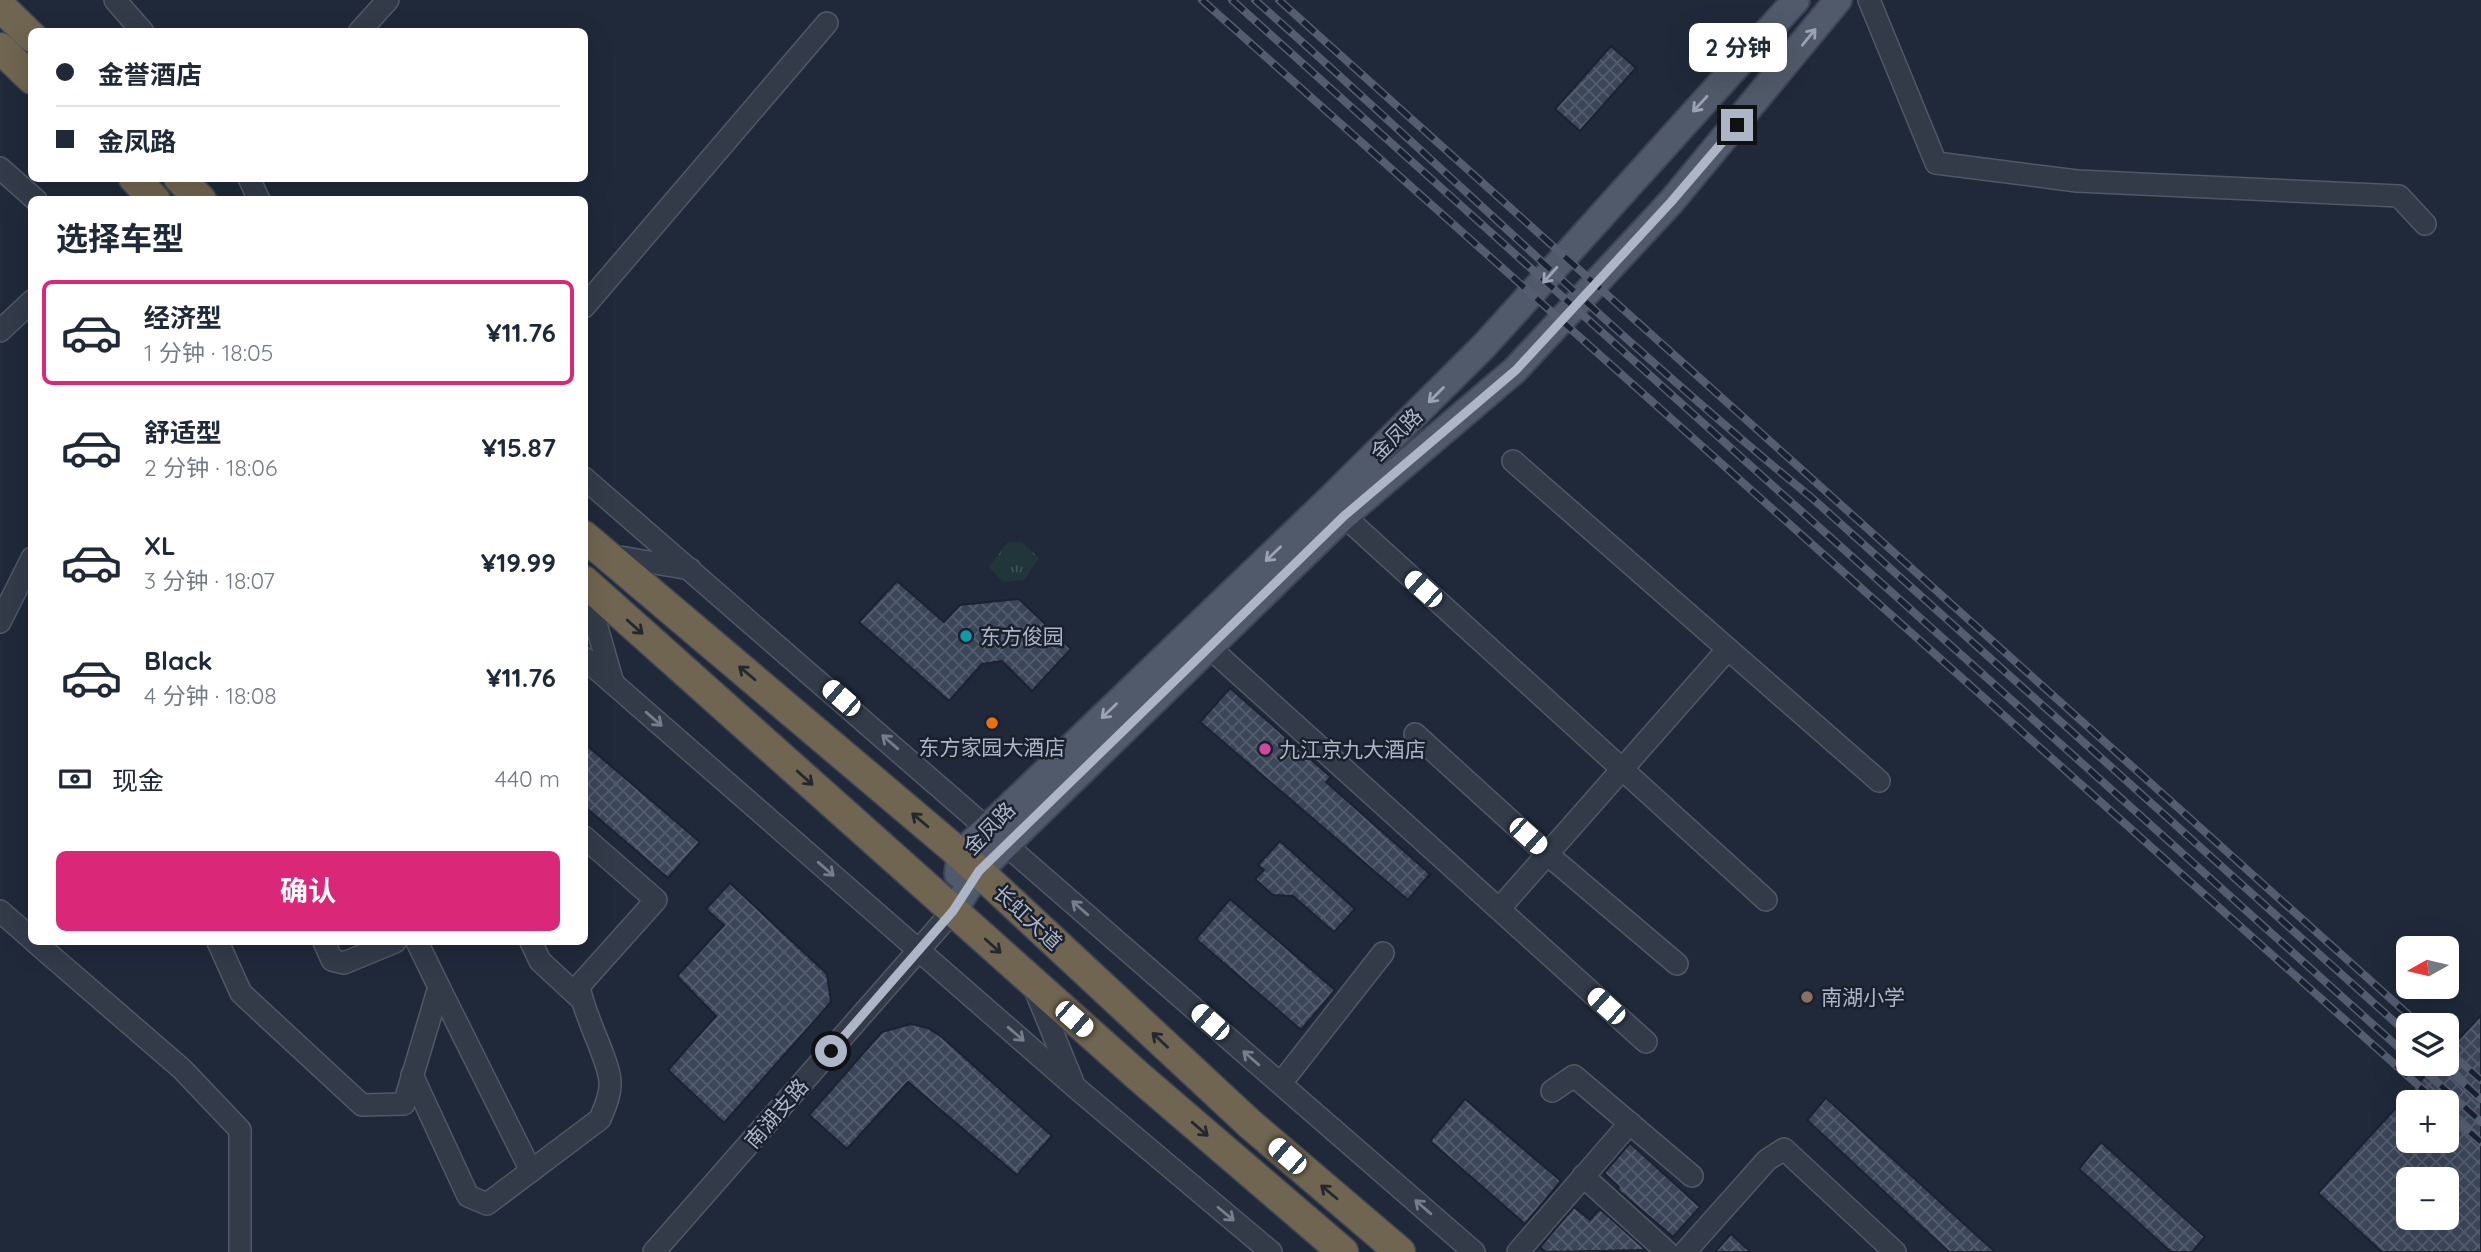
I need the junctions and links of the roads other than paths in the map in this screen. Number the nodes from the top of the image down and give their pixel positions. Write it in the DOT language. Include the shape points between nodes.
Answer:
graph roads {
  1 [pos="115,0"];
  2 [pos="388,0"];
  3 [pos="1797,0"];
  4 [pos="1839,0"];
  5 [pos="1869,0"];
  6 [pos="0,6"];
  7 [pos="827,23"];
  8 [pos="140,28"];
  9 [pos="363,28"];
  10 [pos="28,33"];
  11 [pos="0,48"];
  12 [pos="28,75"];
  13 [pos="0,168"];
  14 [pos="138,182"];
  15 [pos="183,182"];
  16 [pos="32,196"];
  17 [pos="151,196"];
  18 [pos="197,196"];
  19 [pos="2425,224"];
  20 [pos="588,302"];
  21 [pos="28,305"];
  22 [pos="0,331"];
  23 [pos="1513,461"];
  24 [pos="588,481"];
  25 [pos="1344,516"];
  26 [pos="595,545"];
  27 [pos="28,568"];
  28 [pos="692,570"];
  29 [pos="588,586"];
  30 [pos="588,596"];
  31 [pos="0,622"];
  32 [pos="1209,648"];
  33 [pos="1728,649"];
  34 [pos="588,662"];
  35 [pos="612,683"];
  36 [pos="1415,734"];
  37 [pos="1620,771"];
  38 [pos="1879,781"];
  39 [pos="997,836"];
  40 [pos="588,841"];
  41 [pos="1547,853"];
  42 [pos="970,863"];
  43 [pos="1766,900"];
  44 [pos="1499,909"];
  45 [pos="0,911"];
  46 [pos="953,911"];
  47 [pos="28,936"];
  48 [pos="39,945"];
  49 [pos="219,945"];
  50 [pos="325,945"];
  51 [pos="388,945"];
  52 [pos="418,945"];
  53 [pos="532,945"];
  54 [pos="919,950"];
  55 [pos="1383,953"];
  56 [pos="1677,964"];
  57 [pos="1032,982"];
  58 [pos="439,987"];
  59 [pos="581,999"];
  60 [pos="1646,1042"];
  61 [pos="412,1075"];
  62 [pos="1280,1083"];
  63 [pos="1073,1085"];
  64 [pos="1552,1091"];
  65 [pos="1630,1123"];
  66 [pos="531,1171"];
  67 [pos="1583,1176"];
  68 [pos="1692,1176"];
  69 [pos="1269,1251"];
  70 [pos="240,1252"];
  71 [pos="654,1252"];
  72 [pos="1343,1252"];
  73 [pos="1400,1252"];
  74 [pos="1474,1252"];
  75 [pos="1518,1252"];
  76 [pos="1667,1252"];
  77 [pos="1685,1252"];
  78 [pos="1895,1252"];
  1 -- 8 [label="street"];
  2 -- 9 [label="street"];
  3 -- 39 [label="main road, 金凤路, one-way" via="1484,346"];
  25 -- 4 [label="main road, 金凤路, one-way" via="1516,370 1671,202"];
  5 -- 19 [label="street" via="1936,163 2077,181 2399,196"];
  6 -- 10 [label="highway"];
  7 -- 20 [label="street"];
  11 -- 12 [label="highway"];
  13 -- 16 [label="street"];
  14 -- 17 [label="highway"];
  15 -- 18 [label="highway"];
  21 -- 22 [label="street"];
  23 -- 33 [label="street"];
  24 -- 28 [label="street"];
  25 -- 32 [label="main road, 金凤路"];
  25 -- 37 [label="street"];
  26 -- 28 [label="street"];
  42 -- 26 [label="highway, 长虹大道, one-way"];
  27 -- 31 [label="street"];
  39 -- 28 [label="street, one-way"];
  29 -- 46 [label="highway, one-way"];
  30 -- 35 [label="street"];
  32 -- 39 [label="main road, 金凤路"];
  32 -- 44 [label="street"];
  33 -- 37 [label="street"];
  33 -- 38 [label="street"];
  34 -- 35 [label="street"];
  35 -- 54 [label="street, one-way"];
  36 -- 41 [label="street"];
  37 -- 41 [label="street"];
  37 -- 43 [label="street"];
  39 -- 42 [label="main road, 金凤路"];
  62 -- 39 [label="street, one-way"];
  40 -- 59 [label="street" via="656,900 579,986"];
  41 -- 44 [label="street"];
  41 -- 56 [label="street"];
  42 -- 46 [label="main road, 金凤路"];
  73 -- 42 [label="highway, 长虹大道, one-way" via="1250,1124"];
  44 -- 60 [label="street"];
  45 -- 47 [label="street"];
  46 -- 54 [label="street, 南湖支路"];
  46 -- 57 [label="highway, one-way"];
  48 -- 70 [label="street" via="182,1069 240,1130"];
  49 -- 61 [label="street" via="241,993 362,1105 404,1104"];
  50 -- 51 [label="street" via="332,960 344,963"];
  52 -- 58 [label="street"];
  53 -- 59 [label="street" via="540,961"];
  54 -- 63 [label="street, one-way"];
  54 -- 71 [label="street, 南湖支路"];
  55 -- 62 [label="street"];
  57 -- 63 [label="street"];
  57 -- 72 [label="highway, one-way"];
  58 -- 61 [label="street"];
  58 -- 66 [label="street"];
  59 -- 66 [label="street" via="610,1081 607,1104 600,1119"];
  61 -- 66 [label="street" via="468,1196 487,1204"];
  74 -- 62 [label="street, one-way"];
  63 -- 69 [label="street, one-way"];
  64 -- 65 [label="street" via="1574,1076"];
  65 -- 67 [label="street"];
  65 -- 68 [label="street"];
  67 -- 75 [label="street"];
  67 -- 76 [label="street"];
  77 -- 78 [label="street" via="1767,1160 1784,1149"];
}
